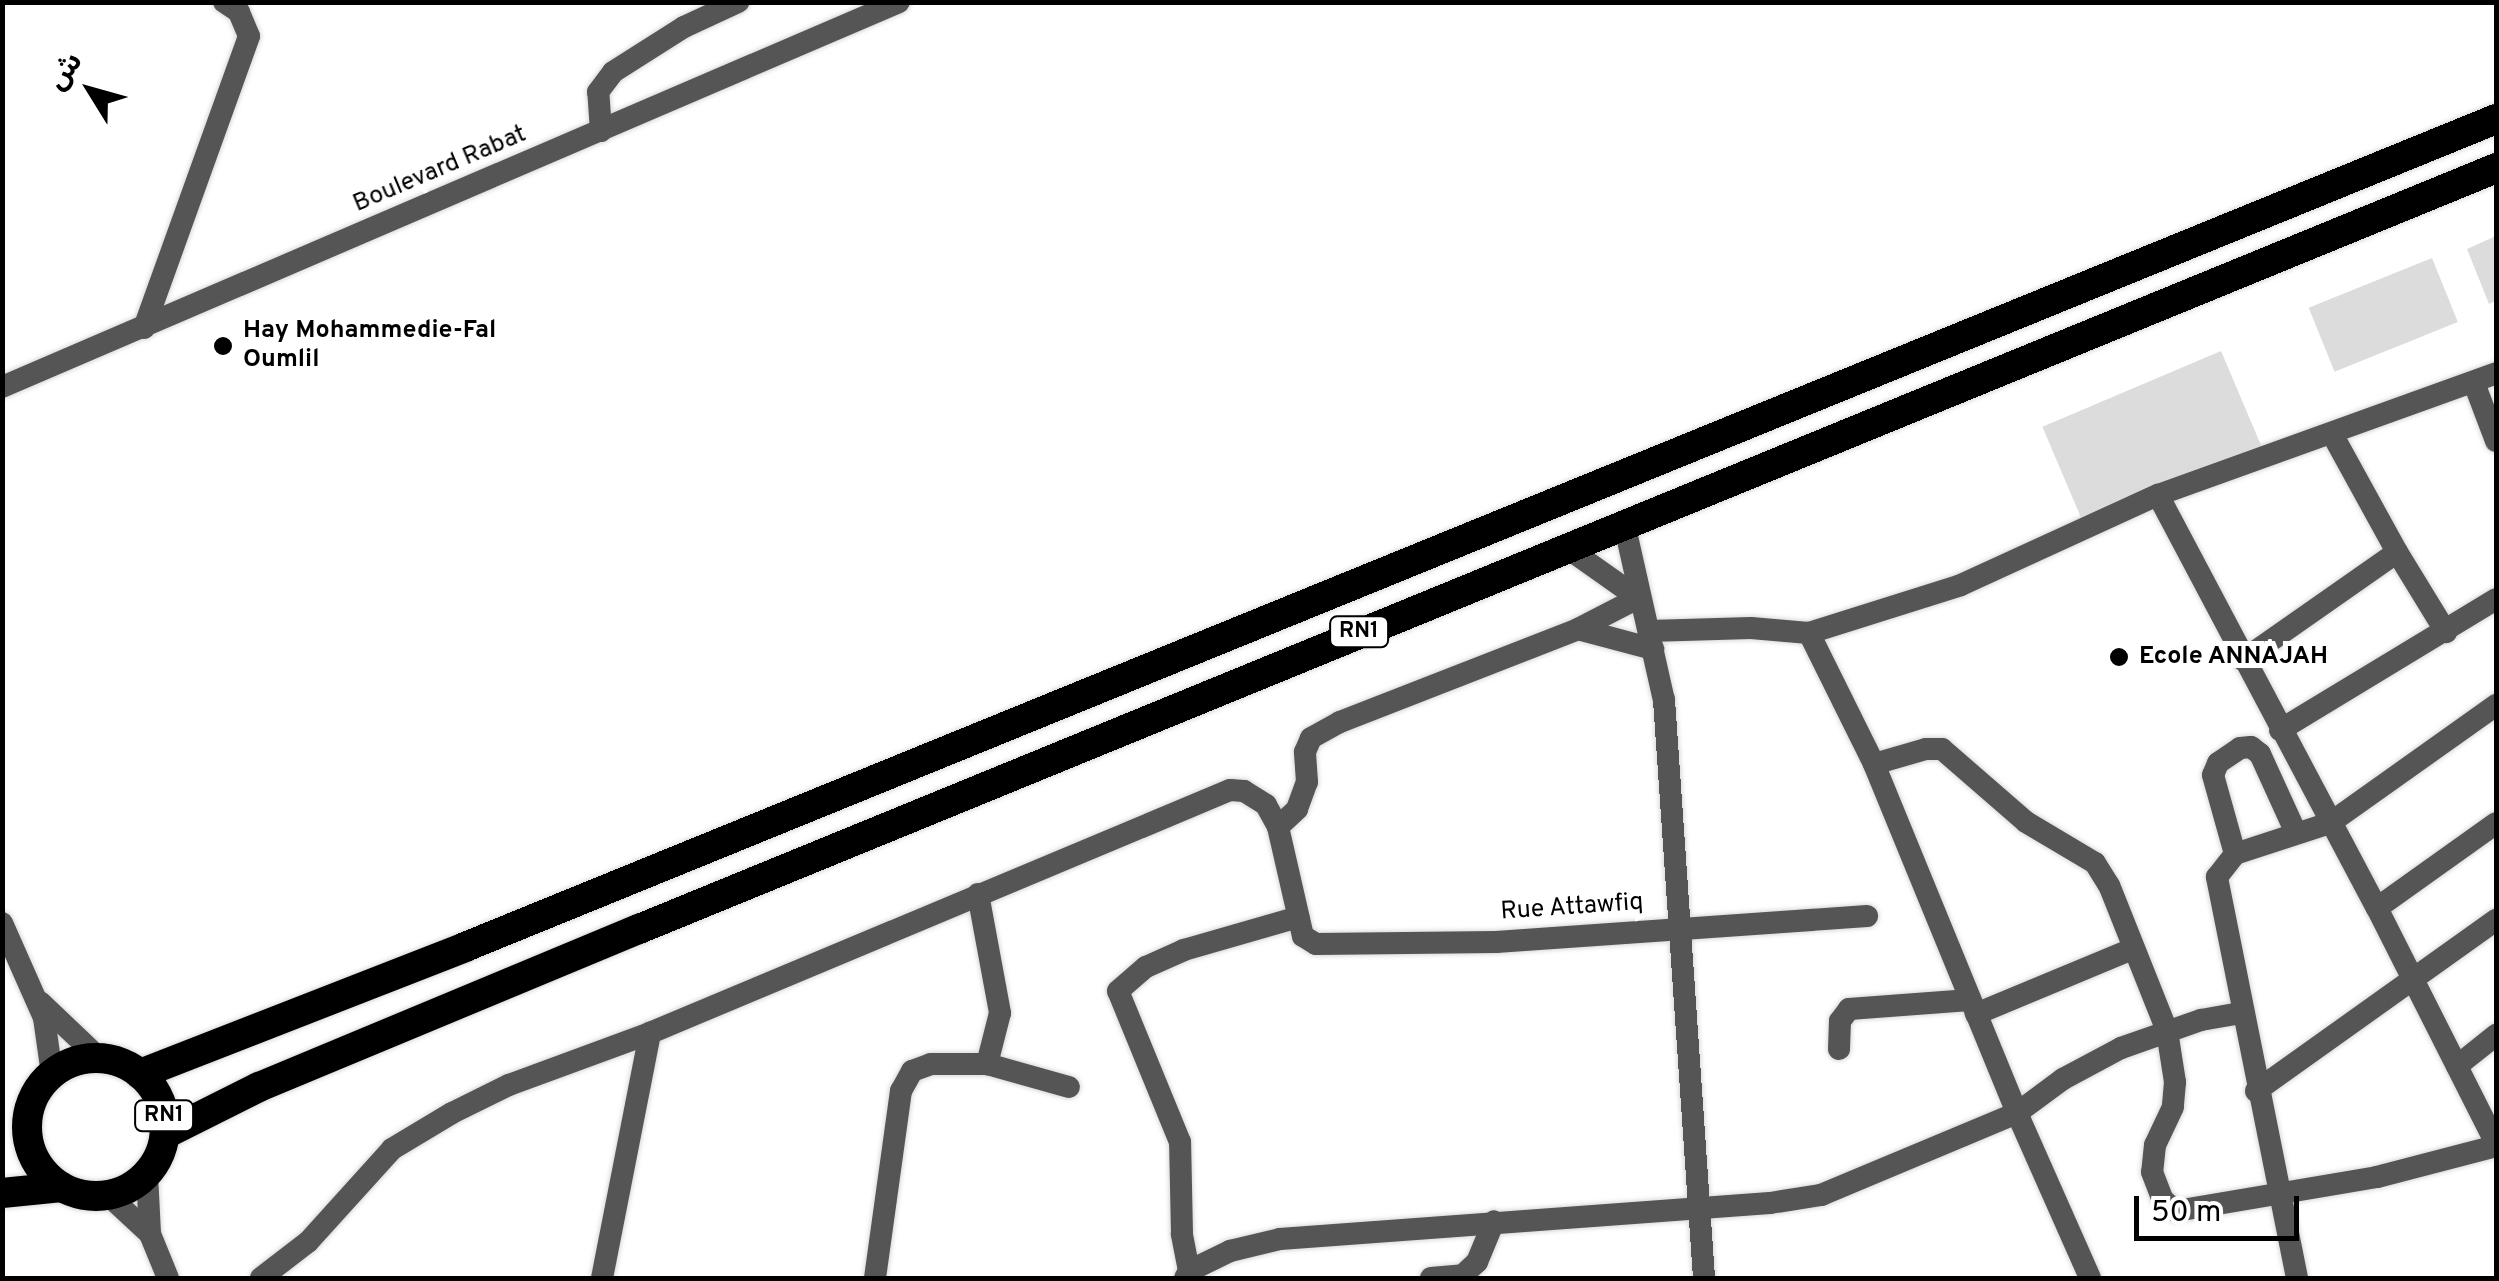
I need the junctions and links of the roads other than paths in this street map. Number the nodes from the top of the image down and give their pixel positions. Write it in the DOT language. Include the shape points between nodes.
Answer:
graph roads {
  1 [pos="224,2"];
  2 [pos="738,2"];
  3 [pos="899,2"];
  4 [pos="2496,119"];
  5 [pos="601,131"];
  6 [pos="2496,168"];
  7 [pos="144,328"];
  8 [pos="2496,373"];
  9 [pos="2474,383"];
  10 [pos="2,388"];
  11 [pos="2332,434"];
  12 [pos="2496,440"];
  13 [pos="2158,495"];
  14 [pos="1624,523"];
  15 [pos="1566,547"];
  16 [pos="2397,552"];
  17 [pos="1638,598"];
  18 [pos="2496,599"];
  19 [pos="1578,629"];
  20 [pos="1809,632"];
  21 [pos="2446,632"];
  22 [pos="1651,640"];
  23 [pos="2243,660"];
  24 [pos="2496,705"];
  25 [pos="2280,730"];
  26 [pos="1874,764"];
  27 [pos="2330,823"];
  28 [pos="2496,823"];
  29 [pos="1278,828"];
  30 [pos="2296,834"];
  31 [pos="2235,854"];
  32 [pos="978,894"];
  33 [pos="2377,908"];
  34 [pos="1298,916"];
  35 [pos="1867,916"];
  36 [pos="2496,920"];
  37 [pos="2,922"];
  38 [pos="1678,928"];
  39 [pos="2132,949"];
  40 [pos="2411,983"];
  41 [pos="38,1000"];
  42 [pos="1973,1007"];
  43 [pos="2241,1013"];
  44 [pos="2167,1031"];
  45 [pos="650,1033"];
  46 [pos="2496,1035"];
  47 [pos="1839,1048"];
  48 [pos="100,1058"];
  49 [pos="987,1064"];
  50 [pos="2457,1066"];
  51 [pos="52,1074"];
  52 [pos="140,1074"];
  53 [pos="1069,1087"];
  54 [pos="2256,1091"];
  55 [pos="30,1111"];
  56 [pos="2017,1113"];
  57 [pos="2,1130"];
  58 [pos="165,1134"];
  59 [pos="2496,1145"];
  60 [pos="147,1174"];
  61 [pos="62,1187"];
  62 [pos="2,1193"];
  63 [pos="108,1196"];
  64 [pos="2280,1196"];
  65 [pos="1698,1207"];
  66 [pos="1494,1221"];
  67 [pos="150,1234"];
  68 [pos="1187,1275"];
  69 [pos="168,1278"];
  70 [pos="261,1278"];
  71 [pos="602,1278"];
  72 [pos="875,1278"];
  73 [pos="1431,1278"];
  74 [pos="1704,1278"];
  75 [pos="2090,1278"];
  76 [pos="2297,1278"];
  1 -- 7 [label="street" via="239,12 248,36"];
  2 -- 5 [label="street" via="613,72 598,92"];
  3 -- 5 [label="street, Boulevard Rabat"];
  4 -- 52 [label="highway, RN1"];
  5 -- 7 [label="street, Boulevard Rabat"];
  6 -- 14 [label="highway, RN1"];
  7 -- 10 [label="street, Boulevard Rabat"];
  8 -- 9 [label="street"];
  9 -- 11 [label="street"];
  9 -- 12 [label="street"];
  11 -- 13 [label="street"];
  11 -- 16 [label="street"];
  13 -- 20 [label="street" via="1961,586"];
  13 -- 23 [label="street"];
  14 -- 15 [label="highway, RN1"];
  14 -- 17 [label="street"];
  15 -- 17 [label="street"];
  15 -- 58 [label="highway, RN1" via="259,1086"];
  16 -- 21 [label="street"];
  16 -- 23 [label="street"];
  17 -- 19 [label="street"];
  17 -- 22 [label="street"];
  18 -- 21 [label="street"];
  19 -- 22 [label="street"];
  19 -- 29 [label="street" via="1311,738 1304,752 1306,782 1296,809"];
  20 -- 22 [label="street" via="1751,628"];
  20 -- 26 [label="street"];
  21 -- 25 [label="street"];
  22 -- 38 [label="street" via="1664,700"];
  23 -- 25 [label="street"];
  24 -- 27 [label="street"];
  25 -- 27 [label="street"];
  26 -- 39 [label="street" via="1932,748 1951,754 2026,822 2095,862"];
  26 -- 42 [label="street"];
  27 -- 30 [label="street"];
  27 -- 33 [label="street"];
  28 -- 33 [label="street"];
  29 -- 32 [label="street" via="1266,804 1230,790"];
  29 -- 34 [label="street"];
  30 -- 31 [label="street"];
  30 -- 31 [label="street" via="2260,754 2240,748 2213,775"];
  31 -- 43 [label="street" via="2221,867 2216,888"];
  32 -- 45 [label="street"];
  32 -- 49 [label="street" via="1000,1013"];
  33 -- 40 [label="street"];
  34 -- 38 [label="street, Rue Attawfiq" via="1309,942 1335,944 1496,942"];
  34 -- 68 [label="street" via="1184,950 1146,967 1118,991 1180,1142"];
  35 -- 38 [label="street, Rue Attawfiq"];
  36 -- 40 [label="street"];
  37 -- 41 [label="street"];
  38 -- 65 [label="street"];
  39 -- 42 [label="street"];
  39 -- 44 [label="street"];
  40 -- 50 [label="street"];
  40 -- 54 [label="street"];
  41 -- 48 [label="street"];
  41 -- 51 [label="street"];
  42 -- 47 [label="street" via="1849,1009 1840,1020"];
  42 -- 56 [label="street"];
  43 -- 44 [label="street"];
  43 -- 54 [label="street"];
  44 -- 56 [label="street" via="2091,1062"];
  44 -- 64 [label="street" via="2173,1107 2155,1145 2152,1172 2163,1200 2176,1211 2195,1211"];
  45 -- 70 [label="street" via="510,1085 402,1141 308,1242"];
  45 -- 71 [label="street"];
  46 -- 50 [label="street"];
  48 -- 51 [label="highway"];
  48 -- 52 [label="highway, RN1"];
  49 -- 53 [label="street"];
  49 -- 72 [label="street" via="919,1066 904,1082"];
  50 -- 59 [label="street"];
  51 -- 55 [label="highway"];
  52 -- 58 [label="highway, RN1" via="160,1101"];
  54 -- 64 [label="street"];
  55 -- 57 [label="highway"];
  55 -- 61 [label="highway" via="30,1146"];
  56 -- 65 [label="street" via="1821,1195"];
  56 -- 75 [label="street"];
  58 -- 60 [label="highway, RN1"];
  59 -- 64 [label="street"];
  60 -- 63 [label="highway"];
  60 -- 67 [label="street"];
  61 -- 62 [label="highway"];
  61 -- 63 [label="highway"];
  63 -- 67 [label="street"];
  64 -- 76 [label="street"];
  65 -- 66 [label="street"];
  65 -- 74 [label="street"];
  66 -- 68 [label="street" via="1280,1239 1230,1251"];
  66 -- 73 [label="street" via="1477,1262 1463,1275"];
  67 -- 69 [label="street"];
}
